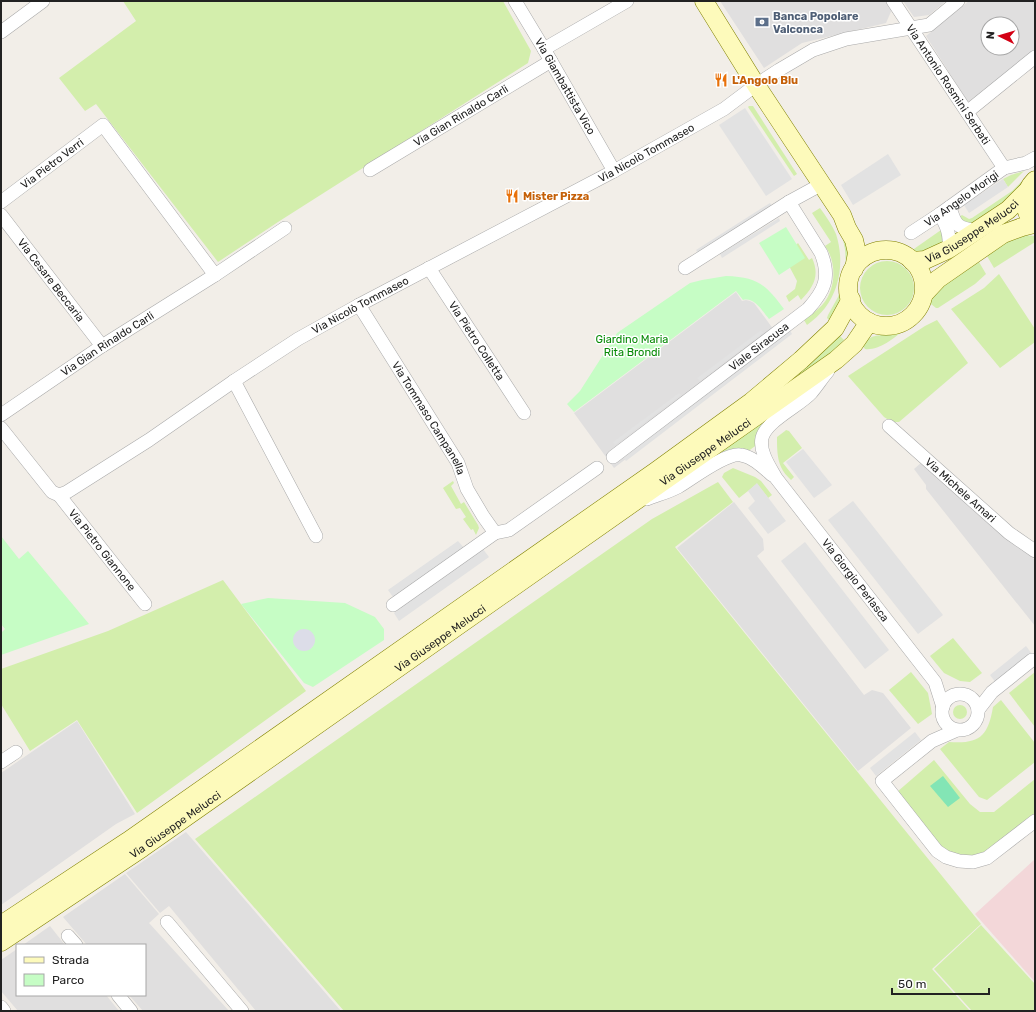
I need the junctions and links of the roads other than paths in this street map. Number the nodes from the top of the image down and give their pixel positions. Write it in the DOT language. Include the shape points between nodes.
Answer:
graph roads {
  1 [pos="43,1"];
  2 [pos="515,1"];
  3 [pos="628,1"];
  4 [pos="704,1"];
  5 [pos="893,1"];
  6 [pos="958,1"];
  7 [pos="910,28"];
  8 [pos="1,32"];
  9 [pos="544,49"];
  10 [pos="1035,57"];
  11 [pos="551,61"];
  12 [pos="756,85"];
  13 [pos="967,112"];
  14 [pos="1035,158"];
  15 [pos="1004,168"];
  16 [pos="370,170"];
  17 [pos="614,172"];
  18 [pos="822,184"];
  19 [pos="1031,186"];
  20 [pos="1,202"];
  21 [pos="790,202"];
  22 [pos="945,210"];
  23 [pos="1,215"];
  24 [pos="842,215"];
  25 [pos="1035,224"];
  26 [pos="285,228"];
  27 [pos="977,230"];
  28 [pos="911,233"];
  29 [pos="949,249"];
  30 [pos="896,252"];
  31 [pos="912,261"];
  32 [pos="429,268"];
  33 [pos="685,268"];
  34 [pos="854,269"];
  35 [pos="215,275"];
  36 [pos="924,294"];
  37 [pos="851,299"];
  38 [pos="359,305"];
  39 [pos="869,322"];
  40 [pos="102,346"];
  41 [pos="836,360"];
  42 [pos="234,381"];
  43 [pos="524,413"];
  44 [pos="1,415"];
  45 [pos="889,426"];
  46 [pos="1,428"];
  47 [pos="613,457"];
  48 [pos="597,468"];
  49 [pos="776,478"];
  50 [pos="59,495"];
  51 [pos="628,506"];
  52 [pos="495,533"];
  53 [pos="316,536"];
  54 [pos="1035,551"];
  55 [pos="145,604"];
  56 [pos="393,605"];
  57 [pos="1032,660"];
  58 [pos="935,682"];
  59 [pos="992,692"];
  60 [pos="964,695"];
  61 [pos="978,710"];
  62 [pos="943,713"];
  63 [pos="957,730"];
  64 [pos="932,741"];
  65 [pos="16,752"];
  66 [pos="1,762"];
  67 [pos="1035,821"];
  68 [pos="167,922"];
  69 [pos="1,925"];
  70 [pos="1,942"];
  71 [pos="119,996"];
  72 [pos="1,1007"];
  73 [pos="4,1011"];
  74 [pos="131,1011"];
  75 [pos="242,1011"];
  1 -- 8 [label="street"];
  2 -- 9 [label="street, Via Giambattista Vico"];
  3 -- 9 [label="street"];
  4 -- 12 [label="main road"];
  5 -- 7 [label="street, Via Antonio Rosmini Serbati"];
  6 -- 7 [label="street, Via Nicolò Tommaseo" via="929,25"];
  7 -- 12 [label="street, Via Nicolò Tommaseo" via="846,40 813,50"];
  7 -- 13 [label="street, Via Antonio Rosmini Serbati"];
  9 -- 11 [label="street, Via Giambattista Vico"];
  10 -- 13 [label="street"];
  11 -- 16 [label="street, Via Gian Rinaldo Carli"];
  11 -- 17 [label="street, Via Giambattista Vico"];
  12 -- 17 [label="street, Via Nicolò Tommaseo" via="724,109"];
  12 -- 18 [label="main road"];
  13 -- 15 [label="street, Via Antonio Rosmini Serbati"];
  14 -- 15 [label="street, Via Angelo Morigi"];
  15 -- 22 [label="street, Via Angelo Morigi"];
  17 -- 32 [label="street, Via Nicolò Tommaseo"];
  18 -- 21 [label="street"];
  18 -- 24 [label="main road"];
  19 -- 25 [label="main road" via="1025,199 1025,206 1026,212"];
  19 -- 27 [label="main road, Via Giuseppe Melucci" via="1008,210"];
  20 -- 35 [label="street, Via Pietro Verri" via="103,125"];
  21 -- 33 [label="street"];
  21 -- 47 [label="street, Viale Siracusa" via="824,259 826,275 818,298 808,309"];
  22 -- 27 [label="street" via="957,224 966,229"];
  22 -- 28 [label="street, Via Angelo Morigi"];
  22 -- 29 [label="street" via="945,223 950,237"];
  23 -- 40 [label="street, Via Cesare Beccaria"];
  24 -- 30 [label="main road" via="860,236"];
  24 -- 34 [label="main road" via="857,253"];
  25 -- 36 [label="main road, Via Giuseppe Melucci" via="1003,234 938,279"];
  26 -- 35 [label="street, Via Gian Rinaldo Carli"];
  27 -- 29 [label="main road, Via Giuseppe Melucci"];
  29 -- 31 [label="main road, Via Giuseppe Melucci" via="925,260"];
  30 -- 31 [label="main road"];
  30 -- 34 [label="main road" via="872,253"];
  31 -- 36 [label="main road" via="921,273"];
  32 -- 38 [label="street, Via Nicolò Tommaseo"];
  32 -- 43 [label="street, Via Pietro Colletta"];
  34 -- 37 [label="main road" via="849,284"];
  35 -- 40 [label="street, Via Gian Rinaldo Carli"];
  36 -- 39 [label="main road" via="913,315 900,324 884,326"];
  37 -- 39 [label="main road" via="853,306"];
  37 -- 69 [label="main road, Via Giuseppe Melucci" via="835,328 751,402 128,841"];
  38 -- 42 [label="street, Via Nicolò Tommaseo" via="298,339"];
  38 -- 52 [label="street, Via Tommaso Campanella" via="458,464 467,489"];
  39 -- 41 [label="main road, Via Giuseppe Melucci" via="854,344"];
  40 -- 44 [label="street, Via Gian Rinaldo Carli"];
  41 -- 49 [label="street, Via Giorgio Perlasca" via="811,394 767,428 762,438 762,449"];
  41 -- 51 [label="main road, Via Giuseppe Melucci"];
  42 -- 50 [label="street, Via Nicolò Tommaseo" via="149,440"];
  42 -- 53 [label="street"];
  45 -- 54 [label="street, Via Michele Amari" via="1010,533"];
  46 -- 50 [label="street" via="52,492"];
  48 -- 52 [label="street" via="510,530"];
  49 -- 51 [label="street, Via Giorgio Perlasca" via="750,458 740,455 728,457 677,488"];
  49 -- 58 [label="street, Via Giorgio Perlasca"];
  50 -- 55 [label="street, Via Pietro Giannone"];
  51 -- 70 [label="main road, Via Giuseppe Melucci" via="148,844"];
  52 -- 56 [label="street"];
  57 -- 59 [label="street"];
  58 -- 60 [label="street, Via Giorgio Perlasca"];
  58 -- 62 [label="street, Via Giorgio Perlasca"];
  59 -- 60 [label="street"];
  59 -- 61 [label="street"];
  60 -- 61 [label="street, Via Giorgio Perlasca" via="973,699"];
  60 -- 62 [label="street" via="951,697"];
  61 -- 63 [label="street" via="976,722 972,726"];
  62 -- 63 [label="street, Via Giorgio Perlasca" via="949,727"];
  62 -- 64 [label="street"];
  63 -- 64 [label="street"];
  64 -- 67 [label="street" via="882,781 937,851 959,861 974,862 987,858"];
  65 -- 66 [label="street"];
  68 -- 75 [label="street"];
  71 -- 74 [label="street"];
  72 -- 73 [label="street"];
}
